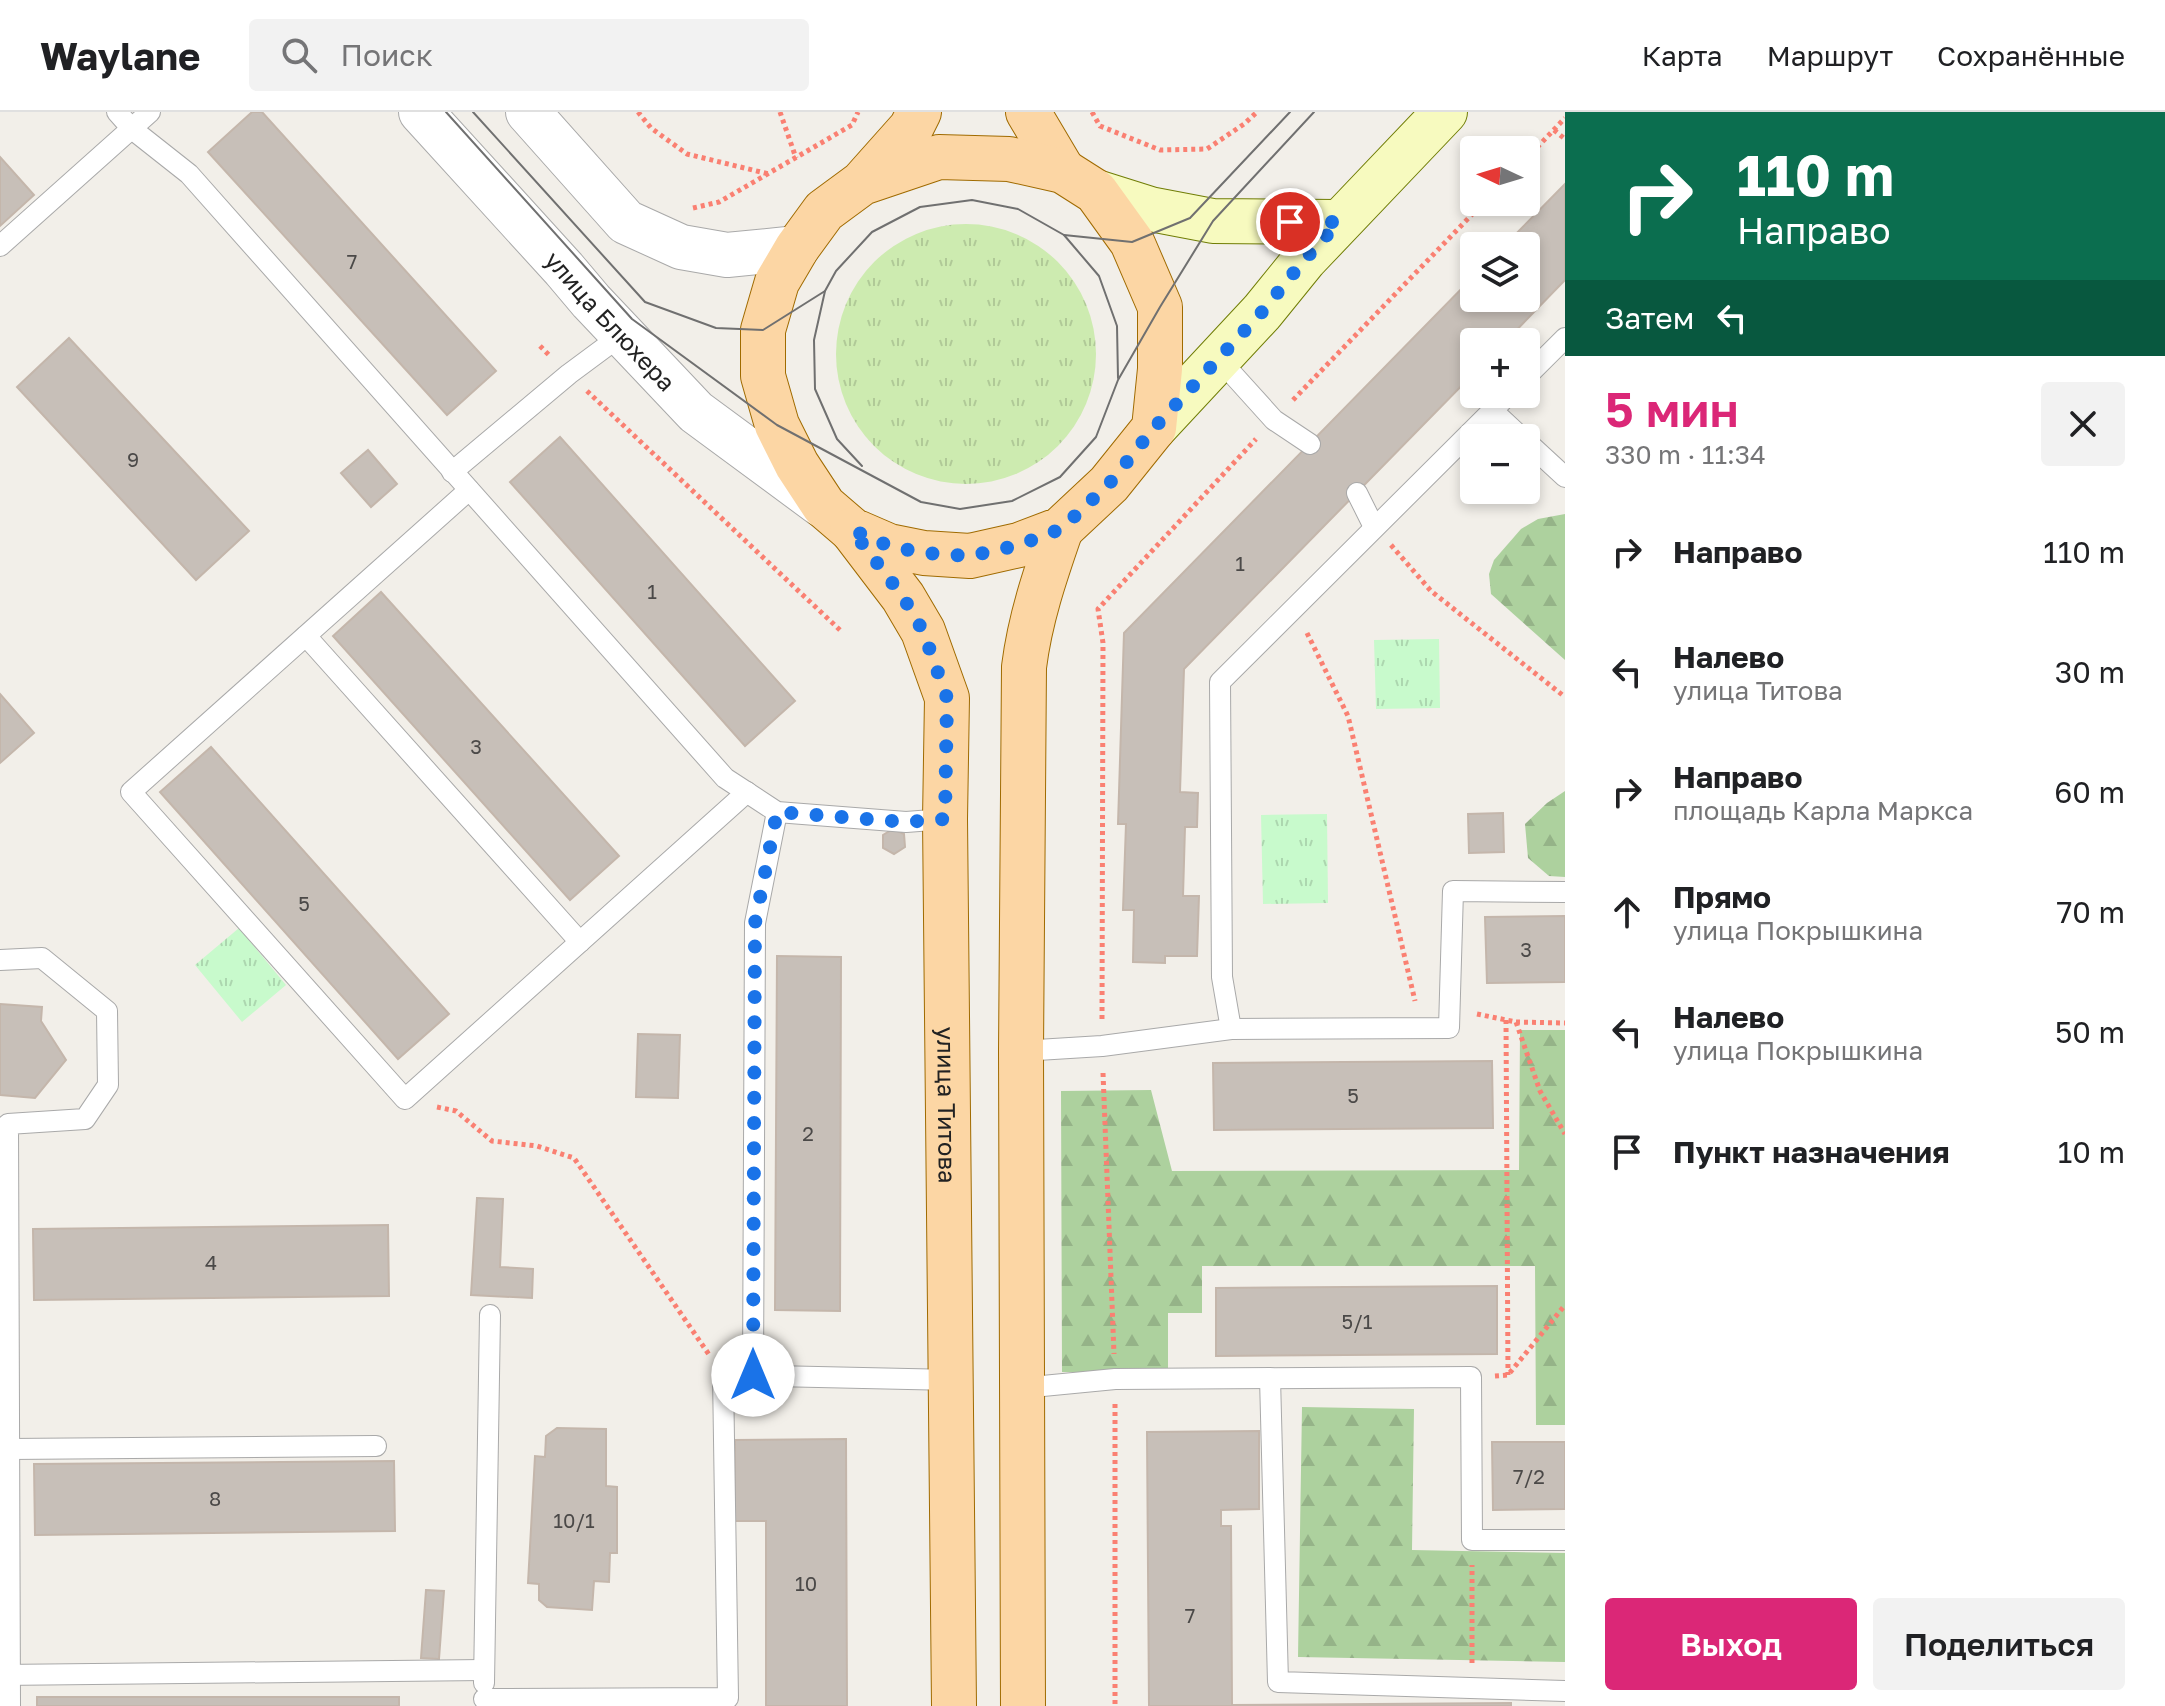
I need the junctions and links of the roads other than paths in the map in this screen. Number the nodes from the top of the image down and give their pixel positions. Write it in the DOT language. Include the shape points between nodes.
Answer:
graph roads {
  1 [pos="117,112"];
  2 [pos="150,112"];
  3 [pos="421,112"];
  4 [pos="528,112"];
  5 [pos="919,112"];
  6 [pos="1028,112"];
  7 [pos="1445,112"];
  8 [pos="132,129"];
  9 [pos="1080,182"];
  10 [pos="862,183"];
  11 [pos="1339,222"];
  12 [pos="0,246"];
  13 [pos="797,248"];
  14 [pos="623,334"];
  15 [pos="1565,338"];
  16 [pos="1218,358"];
  17 [pos="1540,363"];
  18 [pos="1492,410"];
  19 [pos="1507,424"];
  20 [pos="1154,428"];
  21 [pos="1310,444"];
  22 [pos="1540,454"];
  23 [pos="452,472"];
  24 [pos="1565,477"];
  25 [pos="469,490"];
  26 [pos="1357,493"];
  27 [pos="838,518"];
  28 [pos="1374,527"];
  29 [pos="1061,529"];
  30 [pos="306,636"];
  31 [pos="747,792"];
  32 [pos="777,812"];
  33 [pos="945,819"];
  34 [pos="1565,892"];
  35 [pos="580,942"];
  36 [pos="0,960"];
  37 [pos="1231,1029"];
  38 [pos="1021,1051"];
  39 [pos="4,1218"];
  40 [pos="490,1315"];
  41 [pos="753,1375"];
  42 [pos="1270,1378"];
  43 [pos="953,1380"];
  44 [pos="1022,1388"];
  45 [pos="376,1446"];
  46 [pos="9,1449"];
  47 [pos="1565,1540"];
  48 [pos="5,1566"];
  49 [pos="484,1670"];
  50 [pos="5,1675"];
  51 [pos="1565,1691"];
  52 [pos="1542,1698"];
  53 [pos="484,1703"];
  54 [pos="10,1706"];
  55 [pos="954,1706"];
  56 [pos="1023,1706"];
  1 -- 8 [label="lane"];
  2 -- 8 [label="lane"];
  3 -- 14 [label="street, улица Блюхера"];
  4 -- 13 [label="street" via="626,222 681,247 727,255"];
  5 -- 10 [label="main road"];
  6 -- 9 [label="main road"];
  7 -- 11 [label="main road"];
  8 -- 12 [label="lane"];
  8 -- 23 [label="lane" via="189,174"];
  9 -- 10 [label="main road" via="1009,159 939,157"];
  9 -- 11 [label="main road" via="1150,209 1213,221"];
  9 -- 20 [label="main road" via="1132,242 1160,307"];
  10 -- 13 [label="main road, улица Титова" via="824,211"];
  11 -- 16 [label="main road"];
  13 -- 27 [label="main road, улица Титова" via="777,282 763,330 763,376 777,425 797,465"];
  14 -- 23 [label="lane"];
  14 -- 27 [label="street, улица Блюхера" via="696,412"];
  15 -- 17 [label="lane"];
  16 -- 20 [label="main road"];
  16 -- 21 [label="lane" via="1274,420"];
  18 -- 19 [label="lane"];
  18 -- 28 [label="lane"];
  20 -- 29 [label="main road" via="1109,484"];
  22 -- 24 [label="lane"];
  23 -- 25 [label="lane"];
  25 -- 30 [label="lane"];
  25 -- 31 [label="lane" via="725,778"];
  26 -- 28 [label="lane"];
  27 -- 29 [label="main road" via="889,546 970,556"];
  27 -- 33 [label="main road, улица Титова" via="903,597 923,631 947,698"];
  28 -- 37 [label="lane" via="1220,682 1222,977"];
  29 -- 38 [label="main road" via="1040,587 1024,667"];
  30 -- 35 [label="lane"];
  30 -- 35 [label="lane" via="131,792 405,1099"];
  31 -- 32 [label="lane"];
  31 -- 35 [label="lane"];
  32 -- 33 [label="lane" via="906,822"];
  32 -- 41 [label="lane" via="755,923"];
  33 -- 43 [label="main road, улица Титова"];
  34 -- 37 [label="lane" via="1453,891 1449,1028"];
  36 -- 39 [label="lane" via="42,958 107,1011 108,1085 85,1119 8,1124"];
  37 -- 38 [label="lane"];
  38 -- 44 [label="main road"];
  39 -- 46 [label="lane"];
  40 -- 49 [label="lane"];
  41 -- 43 [label="lane"];
  41 -- 53 [label="lane" via="723,1375 728,1698"];
  42 -- 44 [label="lane" via="1115,1379"];
  42 -- 47 [label="lane" via="1471,1377 1472,1540"];
  42 -- 52 [label="lane" via="1278,1682 1472,1688"];
  43 -- 55 [label="main road, улица Титова"];
  44 -- 56 [label="main road"];
  45 -- 46 [label="lane"];
  46 -- 48 [label="lane"];
  48 -- 50 [label="lane"];
  49 -- 50 [label="lane"];
  49 -- 53 [label="lane"];
  50 -- 54 [label="lane"];
  51 -- 52 [label="lane"];
}
